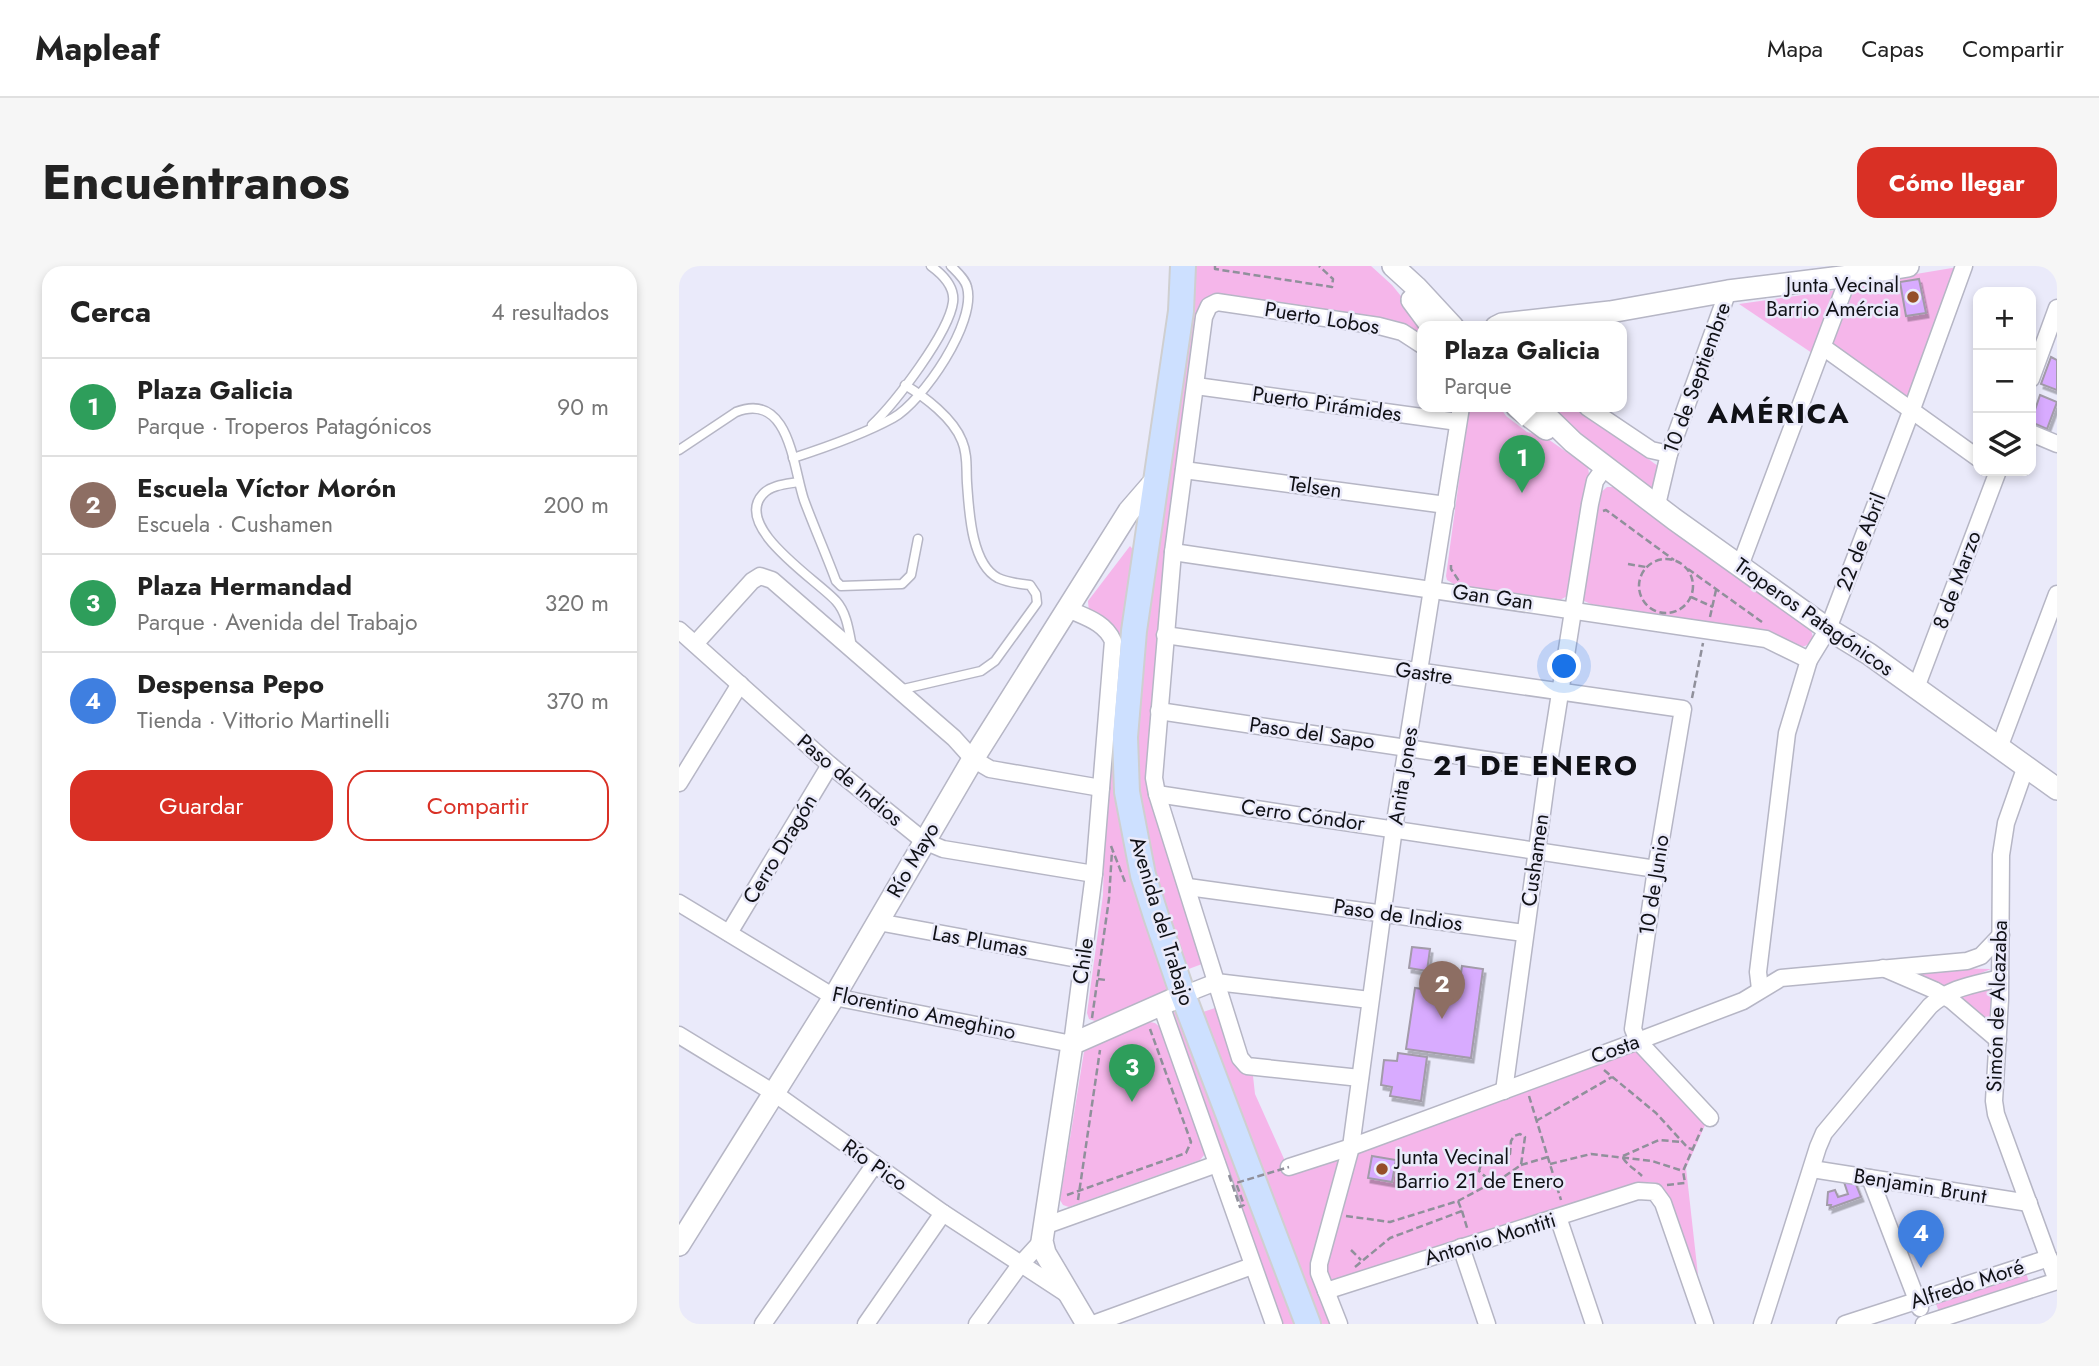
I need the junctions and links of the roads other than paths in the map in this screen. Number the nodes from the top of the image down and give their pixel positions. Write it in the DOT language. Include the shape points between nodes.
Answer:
graph roads {
  1 [pos="931,266"];
  2 [pos="951,266"];
  3 [pos="1170,266"];
  4 [pos="1183,266"];
  5 [pos="1391,266"];
  6 [pos="1908,266"];
  7 [pos="1964,266"];
  8 [pos="1849,276"];
  9 [pos="1728,291"];
  10 [pos="1217,302"];
  11 [pos="2057,308"];
  12 [pos="1607,319"];
  13 [pos="1428,321"];
  14 [pos="1447,321"];
  15 [pos="1565,321"];
  16 [pos="1176,333"];
  17 [pos="1417,342"];
  18 [pos="1823,347"];
  19 [pos="2036,365"];
  20 [pos="905,386"];
  21 [pos="1196,386"];
  22 [pos="920,395"];
  23 [pos="1912,409"];
  24 [pos="1417,410"];
  25 [pos="1432,412"];
  26 [pos="1524,412"];
  27 [pos="1542,412"];
  28 [pos="1594,412"];
  29 [pos="1459,415"];
  30 [pos="868,429"];
  31 [pos="2036,435"];
  32 [pos="1573,442"];
  33 [pos="2057,444"];
  34 [pos="679,450"];
  35 [pos="1669,454"];
  36 [pos="1973,454"];
  37 [pos="793,458"];
  38 [pos="1605,467"];
  39 [pos="1184,470"];
  40 [pos="1995,476"];
  41 [pos="1155,481"];
  42 [pos="798,482"];
  43 [pos="1446,505"];
  44 [pos="1657,505"];
  45 [pos="918,539"];
  46 [pos="1173,552"];
  47 [pos="1740,566"];
  48 [pos="1433,589"];
  49 [pos="2057,594"];
  50 [pos="1573,609"];
  51 [pos="1068,610"];
  52 [pos="679,629"];
  53 [pos="1828,629"];
  54 [pos="1165,635"];
  55 [pos="695,644"];
  56 [pos="852,650"];
  57 [pos="1809,660"];
  58 [pos="1420,673"];
  59 [pos="740,684"];
  60 [pos="1916,688"];
  61 [pos="899,691"];
  62 [pos="1561,693"];
  63 [pos="1683,709"];
  64 [pos="1159,711"];
  65 [pos="1407,746"];
  66 [pos="1999,748"];
  67 [pos="973,759"];
  68 [pos="830,765"];
  69 [pos="2026,766"];
  70 [pos="1548,769"];
  71 [pos="679,783"];
  72 [pos="1101,788"];
  73 [pos="2057,789"];
  74 [pos="1157,794"];
  75 [pos="1394,828"];
  76 [pos="924,841"];
  77 [pos="1537,849"];
  78 [pos="1656,869"];
  79 [pos="1094,874"];
  80 [pos="1188,887"];
  81 [pos="679,903"];
  82 [pos="1382,912"];
  83 [pos="877,922"];
  84 [pos="729,933"];
  85 [pos="1524,933"];
  86 [pos="2001,935"];
  87 [pos="1083,960"];
  88 [pos="1881,967"];
  89 [pos="2000,978"];
  90 [pos="1216,982"];
  91 [pos="1760,989"];
  92 [pos="1183,995"];
  93 [pos="1943,995"];
  94 [pos="834,998"];
  95 [pos="1370,1000"];
  96 [pos="1152,1009"];
  97 [pos="679,1035"];
  98 [pos="1998,1040"];
  99 [pos="1638,1041"];
  100 [pos="1072,1044"];
  101 [pos="1360,1078"];
  102 [pos="1504,1091"];
  103 [pos="774,1093"];
  104 [pos="1709,1116"];
  105 [pos="1351,1147"];
  106 [pos="875,1164"];
  107 [pos="1289,1167"];
  108 [pos="1223,1169"];
  109 [pos="1812,1169"];
  110 [pos="1870,1178"];
  111 [pos="2028,1203"];
  112 [pos="1560,1212"];
  113 [pos="943,1213"];
  114 [pos="1043,1234"];
  115 [pos="679,1245"];
  116 [pos="1467,1246"];
  117 [pos="2049,1258"];
  118 [pos="1020,1265"];
  119 [pos="1252,1266"];
  120 [pos="2057,1281"];
  121 [pos="1333,1289"];
  122 [pos="1071,1296"];
  123 [pos="1917,1301"];
  124 [pos="763,1324"];
  125 [pos="866,1324"];
  126 [pos="977,1324"];
  127 [pos="1090,1324"];
  128 [pos="1274,1324"];
  129 [pos="1308,1324"];
  130 [pos="1339,1324"];
  131 [pos="1487,1324"];
  132 [pos="1594,1324"];
  133 [pos="1705,1324"];
  134 [pos="1762,1324"];
  135 [pos="1845,1324"];
  136 [pos="1924,1324"];
  1 -- 20 [label="lane" via="948,283 953,302 934,345"];
  2 -- 22 [label="lane" via="968,288 967,311 946,358"];
  3 -- 16 [label="main road, Avenida del Trabajo"];
  4 -- 16 [label="main road, Avenida del Trabajo"];
  5 -- 13 [label="street"];
  5 -- 14 [label="street"];
  6 -- 8 [label="street"];
  7 -- 23 [label="street, 22 de Abril"];
  8 -- 9 [label="street"];
  8 -- 18 [label="street"];
  9 -- 12 [label="street"];
  9 -- 35 [label="street, 10 de Septiembre"];
  10 -- 17 [label="street, Puerto Lobos" via="1379,326"];
  10 -- 21 [label="street, Avenida del Trabajo" via="1204,317"];
  11 -- 19 [label="street"];
  12 -- 15 [label="street"];
  16 -- 41 [label="main road, Avenida del Trabajo"];
  18 -- 23 [label="street"];
  18 -- 47 [label="street"];
  20 -- 22 [label="lane"];
  20 -- 30 [label="lane"];
  21 -- 24 [label="street, Puerto Pirámides"];
  21 -- 39 [label="street, Avenida del Trabajo"];
  22 -- 30 [label="lane" via="894,418"];
  22 -- 61 [label="lane" via="962,438 971,523 988,570 999,578 1030,585 1037,603 996,661 981,671"];
  23 -- 36 [label="street"];
  23 -- 53 [label="street, 22 de Abril"];
  25 -- 29 [label="street, Puerto Pirámides"];
  26 -- 32 [label="street, Troperos Patagónicos"];
  27 -- 32 [label="street, Troperos Patagónicos"];
  28 -- 35 [label="street" via="1651,450"];
  29 -- 43 [label="street, Anita Jones"];
  30 -- 37 [label="lane"];
  31 -- 33 [label="street"];
  32 -- 38 [label="street, Troperos Patagónicos"];
  34 -- 37 [label="lane" via="736,412 757,408 768,412 784,430"];
  35 -- 44 [label="street, 10 de Septiembre"];
  37 -- 42 [label="lane"];
  38 -- 44 [label="street, Troperos Patagónicos"];
  38 -- 50 [label="street, Cushamen" via="1595,481"];
  39 -- 43 [label="street, Telsen"];
  39 -- 46 [label="street, Avenida del Trabajo"];
  40 -- 60 [label="street, 8 de Marzo"];
  41 -- 51 [label="street, Río Mayo" via="1129,511"];
  41 -- 92 [label="main road, Avenida del Trabajo" via="1134,631 1125,760 1143,875"];
  42 -- 45 [label="lane" via="841,586 902,584 911,575"];
  42 -- 56 [label="lane" via="763,493 757,520 766,538 838,603 848,624"];
  43 -- 48 [label="street, Anita Jones"];
  44 -- 47 [label="street, Troperos Patagónicos"];
  46 -- 48 [label="street, Gan Gan"];
  46 -- 54 [label="street, Avenida del Trabajo"];
  47 -- 53 [label="street, Troperos Patagónicos"];
  48 -- 50 [label="street, Gan Gan"];
  48 -- 58 [label="street, Anita Jones"];
  49 -- 66 [label="street"];
  50 -- 57 [label="street, Gan Gan" via="1707,625 1766,639"];
  50 -- 62 [label="street, Cushamen"];
  51 -- 67 [label="street, Río Mayo"];
  51 -- 72 [label="street, Chile" via="1098,623 1113,641"];
  52 -- 55 [label="street, Paso de Indios"];
  53 -- 57 [label="street, 22 de Abril"];
  53 -- 60 [label="street, Troperos Patagónicos"];
  54 -- 58 [label="street, Gastre"];
  54 -- 64 [label="street, Avenida del Trabajo"];
  55 -- 56 [label="street" via="760,576 772,580"];
  55 -- 59 [label="street, Paso de Indios"];
  56 -- 61 [label="street"];
  57 -- 91 [label="street, 22 de Abril" via="1784,751 1758,972"];
  58 -- 62 [label="street, Gastre"];
  58 -- 65 [label="street, Anita Jones"];
  59 -- 68 [label="street, Paso de Indios"];
  59 -- 71 [label="street"];
  60 -- 66 [label="street, Troperos Patagónicos"];
  61 -- 67 [label="street"];
  62 -- 63 [label="street, Gastre"];
  62 -- 70 [label="street, Cushamen"];
  63 -- 78 [label="street, 10 de Junio"];
  64 -- 65 [label="street, Paso del Sapo"];
  64 -- 74 [label="street, Avenida del Trabajo"];
  65 -- 70 [label="street, Paso del Sapo"];
  65 -- 75 [label="street, Anita Jones"];
  66 -- 69 [label="street, Troperos Patagónicos"];
  67 -- 72 [label="street" via="990,769"];
  67 -- 76 [label="street, Río Mayo"];
  68 -- 76 [label="street, Paso de Indios"];
  68 -- 84 [label="street, Cerro Dragón"];
  69 -- 73 [label="street, Troperos Patagónicos"];
  69 -- 86 [label="street, Simón de Alcazaba" via="2006,823 2001,855"];
  70 -- 77 [label="street, Cushamen"];
  72 -- 79 [label="street, Chile"];
  74 -- 75 [label="street, Cerro Cóndor"];
  74 -- 80 [label="street, Avenida del Trabajo"];
  75 -- 77 [label="street, Cerro Cóndor"];
  75 -- 82 [label="street, Anita Jones"];
  76 -- 79 [label="street, Paso de Indios" via="943,849"];
  76 -- 83 [label="street, Río Mayo"];
  77 -- 78 [label="street, Cerro Cóndor"];
  77 -- 85 [label="street, Cushamen"];
  78 -- 99 [label="street, 10 de Junio" via="1633,1029"];
  79 -- 87 [label="street, Chile"];
  80 -- 82 [label="street, Paso de Indios"];
  80 -- 90 [label="street, Avenida del Trabajo"];
  81 -- 84 [label="street, Florentino Ameghino"];
  82 -- 85 [label="street, Paso de Indios"];
  82 -- 95 [label="street, Anita Jones"];
  83 -- 87 [label="street, Las Plumas"];
  83 -- 94 [label="street, Río Mayo"];
  84 -- 94 [label="street, Florentino Ameghino"];
  85 -- 102 [label="street, Cushamen"];
  86 -- 88 [label="street, Costa" via="1981,956 1967,961"];
  86 -- 89 [label="street, Simón de Alcazaba"];
  87 -- 100 [label="street, Chile"];
  88 -- 91 [label="street, Costa" via="1781,978"];
  88 -- 93 [label="street"];
  89 -- 93 [label="street"];
  89 -- 98 [label="street, Simón de Alcazaba"];
  90 -- 92 [label="street"];
  90 -- 95 [label="street"];
  90 -- 101 [label="street, Avenida del Trabajo" via="1240,1058 1247,1066"];
  91 -- 99 [label="street, Costa" via="1743,1001"];
  92 -- 96 [label="street"];
  92 -- 129 [label="main road, Avenida del Trabajo"];
  93 -- 98 [label="street"];
  93 -- 109 [label="street" via="1833,1119"];
  94 -- 100 [label="street, Florentino Ameghino"];
  94 -- 103 [label="street, Río Mayo"];
  95 -- 101 [label="street, Anita Jones"];
  96 -- 100 [label="street"];
  96 -- 108 [label="street, Avenida del Trabajo"];
  97 -- 103 [label="street, Río Pico"];
  98 -- 111 [label="street, Simón de Alcazaba" via="1996,1114"];
  99 -- 102 [label="street, Costa"];
  99 -- 104 [label="street"];
  100 -- 114 [label="street, Chile"];
  101 -- 105 [label="street, Anita Jones"];
  102 -- 105 [label="street, Costa"];
  103 -- 106 [label="street, Río Pico"];
  103 -- 115 [label="street, Río Mayo"];
  105 -- 107 [label="street, Costa"];
  105 -- 121 [label="street" via="1319,1264 1319,1273"];
  106 -- 113 [label="street, Río Pico"];
  106 -- 124 [label="street"];
  108 -- 114 [label="street" via="1076,1215"];
  108 -- 119 [label="street, Avenida del Trabajo"];
  109 -- 110 [label="street, Benjamin Brunt"];
  109 -- 134 [label="street"];
  110 -- 111 [label="street, Benjamin Brunt"];
  110 -- 123 [label="street"];
  111 -- 117 [label="street, Simón de Alcazaba"];
  112 -- 116 [label="street, Antonio Montiti"];
  112 -- 132 [label="street"];
  112 -- 133 [label="street, Antonio Montiti" via="1657,1187"];
  113 -- 118 [label="street, Río Pico"];
  113 -- 125 [label="street"];
  114 -- 118 [label="street"];
  114 -- 122 [label="street" via="1045,1253"];
  116 -- 121 [label="street, Antonio Montiti"];
  116 -- 131 [label="street"];
  117 -- 120 [label="street, Simón de Alcazaba"];
  117 -- 123 [label="street, Alfredo Moré"];
  118 -- 122 [label="street, Río Pico"];
  118 -- 126 [label="street"];
  119 -- 127 [label="street"];
  119 -- 128 [label="street, Avenida del Trabajo"];
  120 -- 136 [label="street, Alfredo Moré"];
  121 -- 130 [label="street"];
  122 -- 127 [label="street"];
  123 -- 135 [label="street, Alfredo Moré"];
  123 -- 136 [label="street"];
}
